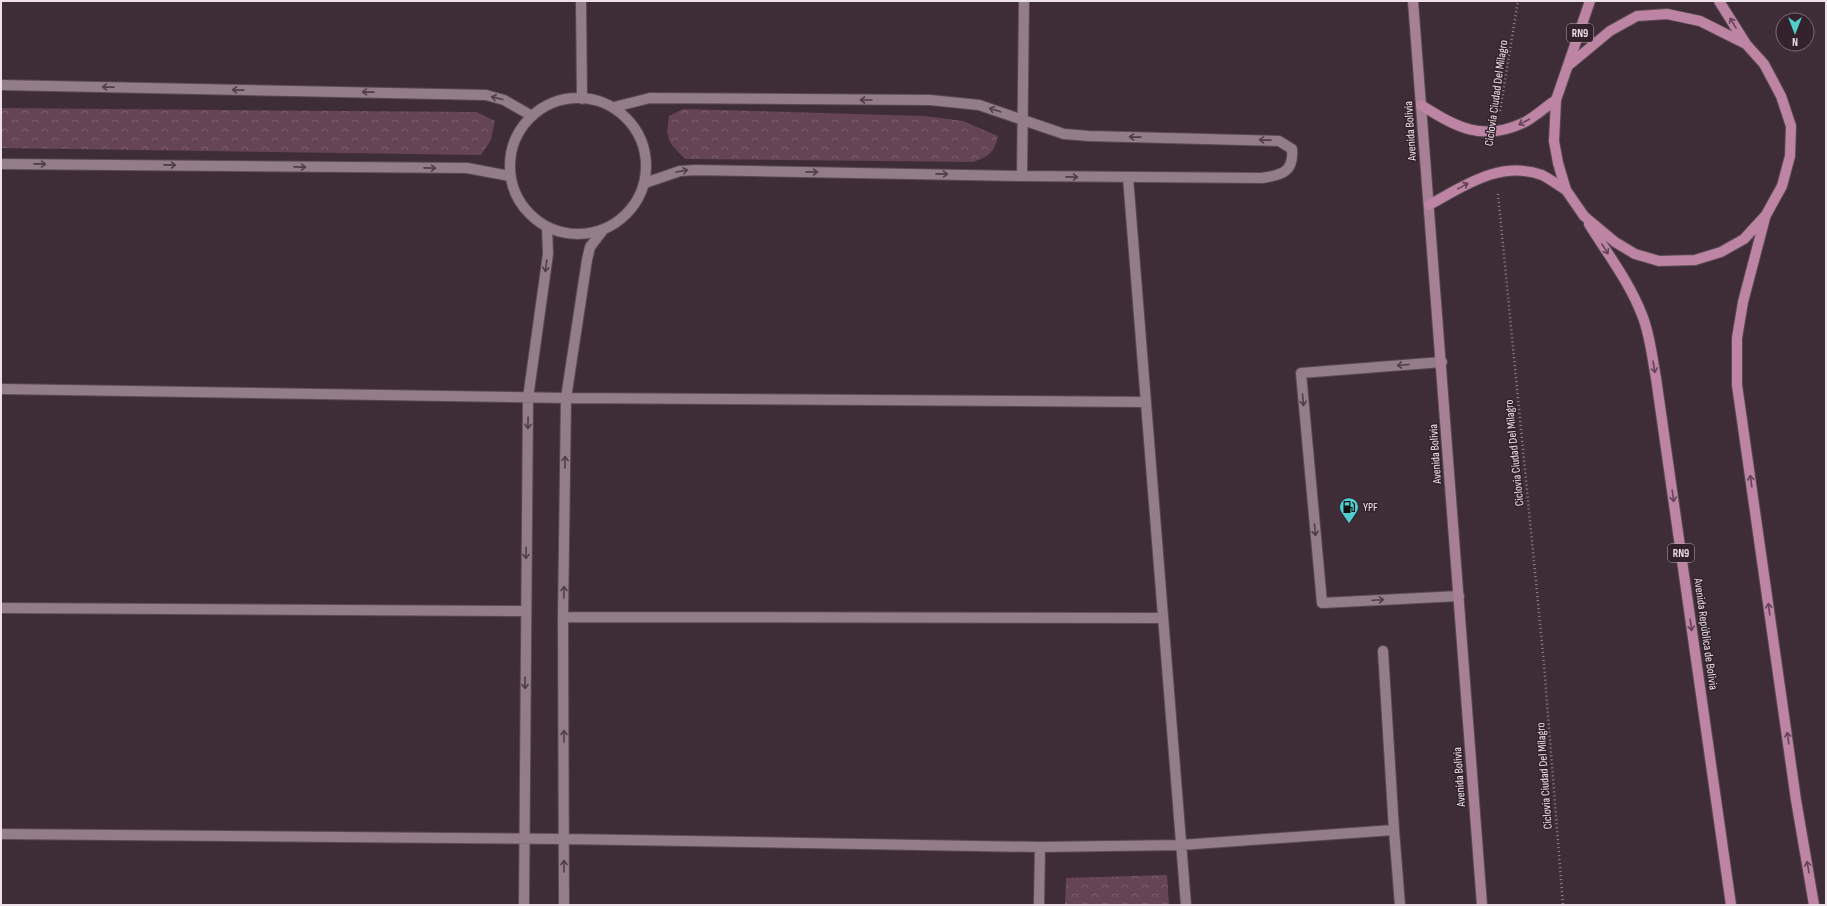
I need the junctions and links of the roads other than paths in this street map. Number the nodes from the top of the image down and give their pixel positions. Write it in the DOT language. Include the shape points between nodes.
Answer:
graph roads {
  1 [pos="582,1"];
  2 [pos="1024,1"];
  3 [pos="1413,1"];
  4 [pos="1590,1"];
  5 [pos="1719,1"];
  6 [pos="1746,44"];
  7 [pos="1569,64"];
  8 [pos="1,85"];
  9 [pos="582,99"];
  10 [pos="1556,100"];
  11 [pos="1421,105"];
  12 [pos="614,108"];
  13 [pos="532,116"];
  14 [pos="1022,119"];
  15 [pos="1,164"];
  16 [pos="510,176"];
  17 [pos="1022,176"];
  18 [pos="1128,178"];
  19 [pos="645,183"];
  20 [pos="1566,190"];
  21 [pos="1429,205"];
  22 [pos="1766,215"];
  23 [pos="1584,216"];
  24 [pos="547,227"];
  25 [pos="603,230"];
  26 [pos="1442,362"];
  27 [pos="1,389"];
  28 [pos="528,398"];
  29 [pos="566,398"];
  30 [pos="1146,402"];
  31 [pos="1459,596"];
  32 [pos="1,608"];
  33 [pos="525,611"];
  34 [pos="563,617"];
  35 [pos="1162,618"];
  36 [pos="1383,651"];
  37 [pos="1394,830"];
  38 [pos="1,834"];
  39 [pos="564,839"];
  40 [pos="524,840"];
  41 [pos="1181,845"];
  42 [pos="1040,847"];
  43 [pos="524,905"];
  44 [pos="564,905"];
  45 [pos="1039,905"];
  46 [pos="1186,905"];
  47 [pos="1400,905"];
  48 [pos="1482,905"];
  49 [pos="1731,905"];
  50 [pos="1814,905"];
  1 -- 9 [label="street"];
  2 -- 14 [label="street"];
  3 -- 11 [label="street, Avenida Bolivia"];
  4 -- 7 [label="main road, RN9"];
  6 -- 5 [label="main road, one-way"];
  6 -- 7 [label="main road" via="1700,21 1667,14 1637,16 1610,31"];
  6 -- 22 [label="main road" via="1764,64 1781,96 1791,126 1790,156 1782,186"];
  7 -- 10 [label="main road"];
  13 -- 8 [label="street, one-way" via="504,100 486,95"];
  9 -- 12 [label="street" via="593,100"];
  9 -- 13 [label="street" via="571,98 550,104"];
  10 -- 11 [label="main road, one-way" via="1524,123 1497,132 1473,130 1451,123"];
  10 -- 20 [label="main road" via="1554,141"];
  11 -- 21 [label="street, Avenida Bolivia"];
  14 -- 12 [label="street, one-way" via="979,105 930,100 650,98"];
  12 -- 19 [label="street" via="630,122 642,140 647,161"];
  13 -- 16 [label="street" via="518,133 510,154"];
  14 -- 17 [label="street"];
  18 -- 14 [label="street, one-way" via="1262,178 1279,175 1293,161 1292,149 1279,141 1064,134"];
  15 -- 16 [label="street, one-way" via="467,168"];
  16 -- 24 [label="street" via="516,197 529,214"];
  17 -- 18 [label="street, one-way"];
  19 -- 17 [label="street, one-way" via="680,171 696,170"];
  18 -- 30 [label="street"];
  19 -- 25 [label="street" via="636,203 627,214"];
  21 -- 20 [label="main road, one-way" via="1478,178 1496,172 1522,170 1542,176"];
  20 -- 23 [label="main road"];
  21 -- 26 [label="street, Avenida Bolivia"];
  22 -- 23 [label="main road" via="1744,239 1721,252 1695,260 1659,261 1635,254 1615,242"];
  50 -- 22 [label="main road, one-way" via="1796,800 1737,385 1737,338 1743,302"];
  23 -- 49 [label="main road, Avenida República de Bolivia / RN9, one-way" via="1633,294 1649,338"];
  24 -- 25 [label="street" via="564,234 582,235"];
  24 -- 28 [label="street, one-way" via="548,254"];
  25 -- 29 [label="street" via="590,248 587,260"];
  26 -- 31 [label="street, Avenida Bolivia"];
  26 -- 31 [label="street, one-way" via="1301,373 1322,603"];
  27 -- 28 [label="street"];
  28 -- 29 [label="street"];
  28 -- 33 [label="street, one-way"];
  29 -- 30 [label="street"];
  34 -- 29 [label="street, one-way"];
  30 -- 35 [label="street"];
  31 -- 48 [label="street, Avenida Bolivia"];
  32 -- 33 [label="street"];
  33 -- 40 [label="street, one-way"];
  34 -- 35 [label="street"];
  39 -- 34 [label="street, one-way"];
  35 -- 41 [label="street"];
  36 -- 37 [label="street"];
  37 -- 41 [label="street"];
  37 -- 47 [label="street"];
  38 -- 40 [label="street"];
  39 -- 40 [label="street"];
  39 -- 42 [label="street"];
  44 -- 39 [label="street, one-way"];
  40 -- 43 [label="street"];
  41 -- 42 [label="street"];
  41 -- 46 [label="street"];
  42 -- 45 [label="street"];
}
